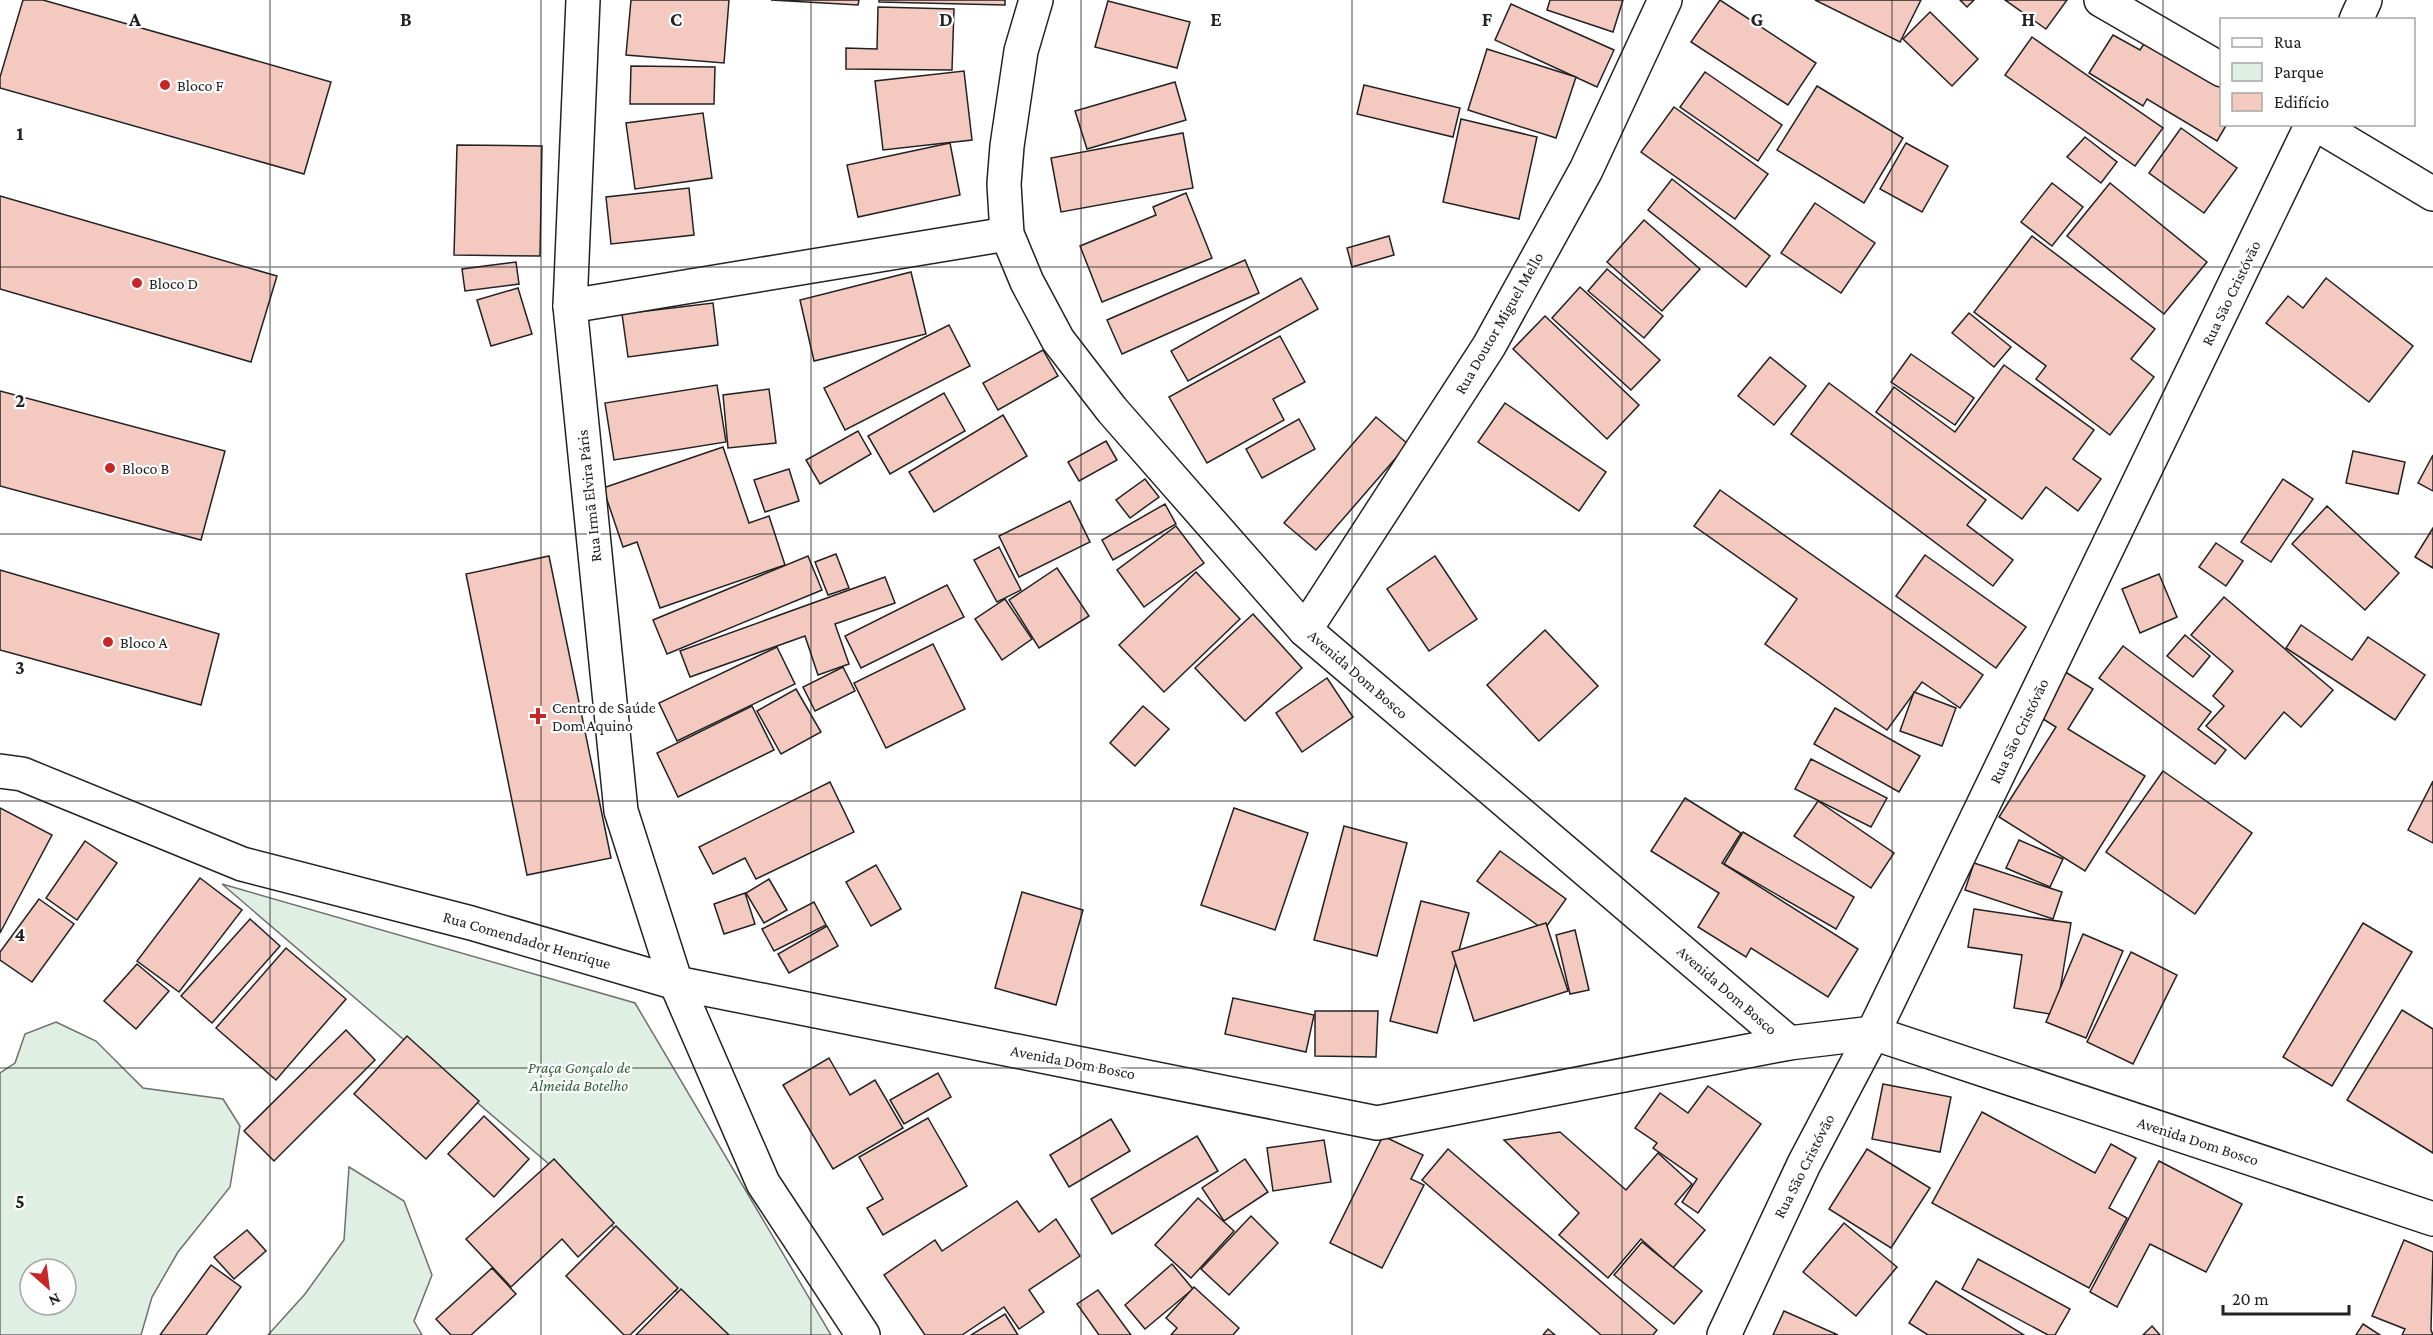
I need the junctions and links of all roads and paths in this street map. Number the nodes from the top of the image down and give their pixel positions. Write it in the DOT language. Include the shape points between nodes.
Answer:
graph roads {
  1 [pos="583,0"];
  2 [pos="1036,0"];
  3 [pos="1665,0"];
  4 [pos="2101,0"];
  5 [pos="2364,0"];
  6 [pos="2357,18"];
  7 [pos="2220,69"];
  8 [pos="2313,126"];
  9 [pos="2317,126"];
  10 [pos="2433,194"];
  11 [pos="1007,234"];
  12 [pos="570,306"];
  13 [pos="1305,630"];
  14 [pos="0,771"];
  15 [pos="675,983"];
  16 [pos="1873,1033"];
  17 [pos="1789,1043"];
  18 [pos="2433,1219"];
  19 [pos="863,1335"];
  20 [pos="1724,1335"];
  1 -- 12 [label="street, Rua Irmã Elvira Páris"];
  2 -- 11 [label="street, Avenida Dom Bosco" via="1021,51 1007,146"];
  3 -- 13 [label="street, Rua Doutor Miguel Mello" via="1586,170 1489,346"];
  4 -- 7 [label="street"];
  5 -- 6 [label="street"];
  8 -- 16 [label="street, Rua São Cristóvão"];
  9 -- 10 [label="street"];
  11 -- 12 [label="street"];
  11 -- 13 [label="street, Avenida Dom Bosco" via="1058,340 1112,410"];
  12 -- 15 [label="street, Rua Irmã Elvira Páris" via="621,811"];
  13 -- 17 [label="street, Avenida Dom Bosco"];
  14 -- 15 [label="street, Rua Comendador Henrique" via="22,774 242,864 471,922"];
  15 -- 17 [label="street, Avenida Dom Bosco" via="1377,1124"];
  15 -- 19 [label="street" via="763,1183"];
  16 -- 17 [label="street, Avenida Dom Bosco"];
  16 -- 18 [label="street, Avenida Dom Bosco"];
  16 -- 20 [label="street, Rua São Cristóvão" via="1804,1164"];
}
